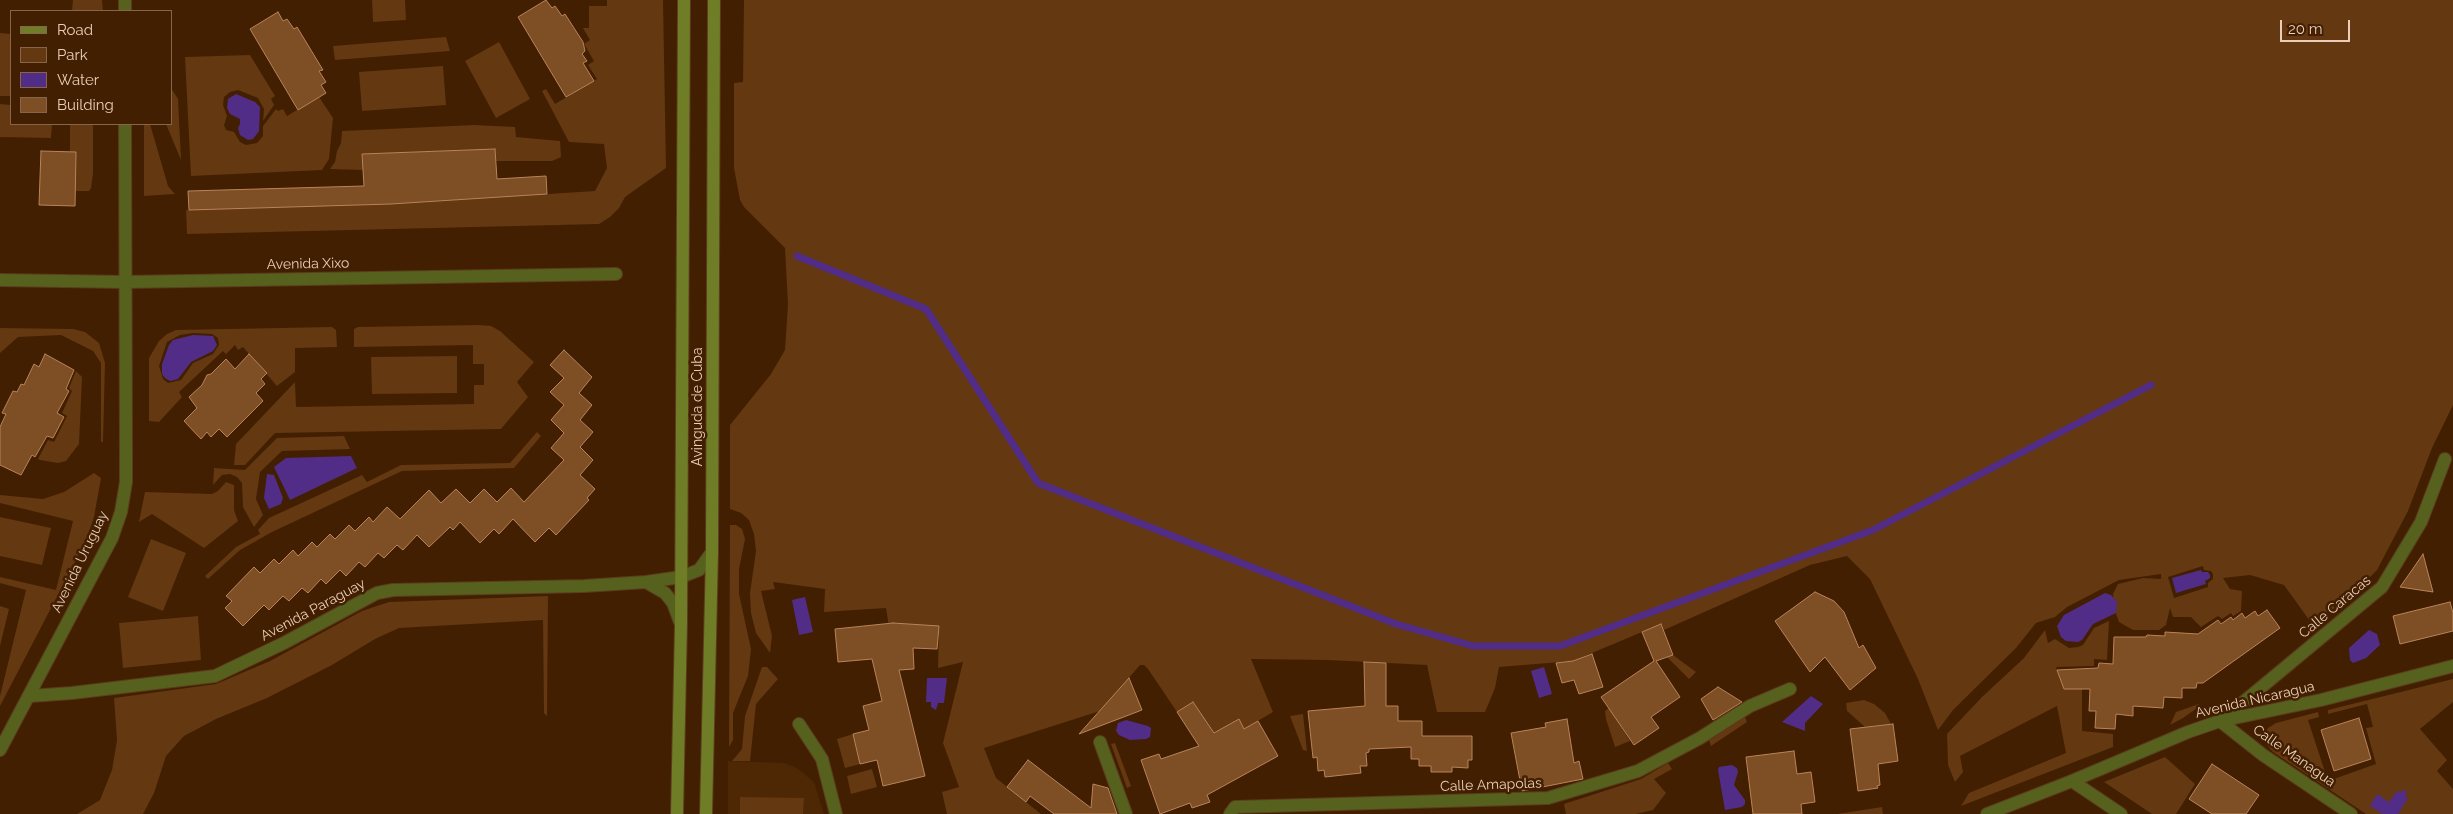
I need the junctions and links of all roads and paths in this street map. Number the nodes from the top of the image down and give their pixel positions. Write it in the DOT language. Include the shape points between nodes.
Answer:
graph roads {
  1 [pos="684,0"];
  2 [pos="714,0"];
  3 [pos="125,125"];
  4 [pos="616,274"];
  5 [pos="0,280"];
  6 [pos="125,282"];
  7 [pos="2445,459"];
  8 [pos="712,552"];
  9 [pos="680,577"];
  10 [pos="646,582"];
  11 [pos="681,624"];
  12 [pos="2453,666"];
  13 [pos="1790,689"];
  14 [pos="30,696"];
  15 [pos="2220,721"];
  16 [pos="799,724"];
  17 [pos="1100,742"];
  18 [pos="0,750"];
  19 [pos="2072,781"];
  20 [pos="678,814"];
  21 [pos="706,814"];
  22 [pos="836,814"];
  23 [pos="1126,814"];
  24 [pos="1230,814"];
  25 [pos="1987,814"];
  26 [pos="2121,814"];
  27 [pos="2351,814"];
  1 -- 9 [label="main road, Avinguda de Cuba"];
  2 -- 8 [label="main road, Avinguda de Cuba"];
  3 -- 6 [label="street, Avenida Uruguay"];
  4 -- 6 [label="street, Avenida Xixo"];
  5 -- 6 [label="street, Avenida Xixo"];
  6 -- 14 [label="street, Avenida Uruguay" via="126,482 121,512 112,538"];
  7 -- 15 [label="street, Calle Caracas" via="2421,522 2382,587"];
  8 -- 9 [label="street, Avenida Paraguay" via="699,570"];
  8 -- 21 [label="main road, Avinguda de Cuba"];
  9 -- 10 [label="street, Avenida Paraguay"];
  9 -- 11 [label="main road, Avinguda de Cuba"];
  10 -- 11 [label="street" via="665,593 674,603"];
  10 -- 14 [label="street, Avenida Paraguay" via="376,593 215,676"];
  11 -- 20 [label="main road, Avinguda de Cuba"];
  12 -- 15 [label="street, Avenida Nicaragua" via="2321,700"];
  13 -- 24 [label="street, Calle Amapolas" via="1750,706 1700,738 1638,771 1548,798 1235,807"];
  14 -- 18 [label="street, Avenida Uruguay"];
  15 -- 19 [label="street, Avenida Nicaragua"];
  15 -- 27 [label="street, Calle Managua" via="2263,755"];
  16 -- 22 [label="street" via="822,758"];
  17 -- 23 [label="street"];
  19 -- 25 [label="street, Avenida Nicaragua"];
  19 -- 26 [label="street"];
}
